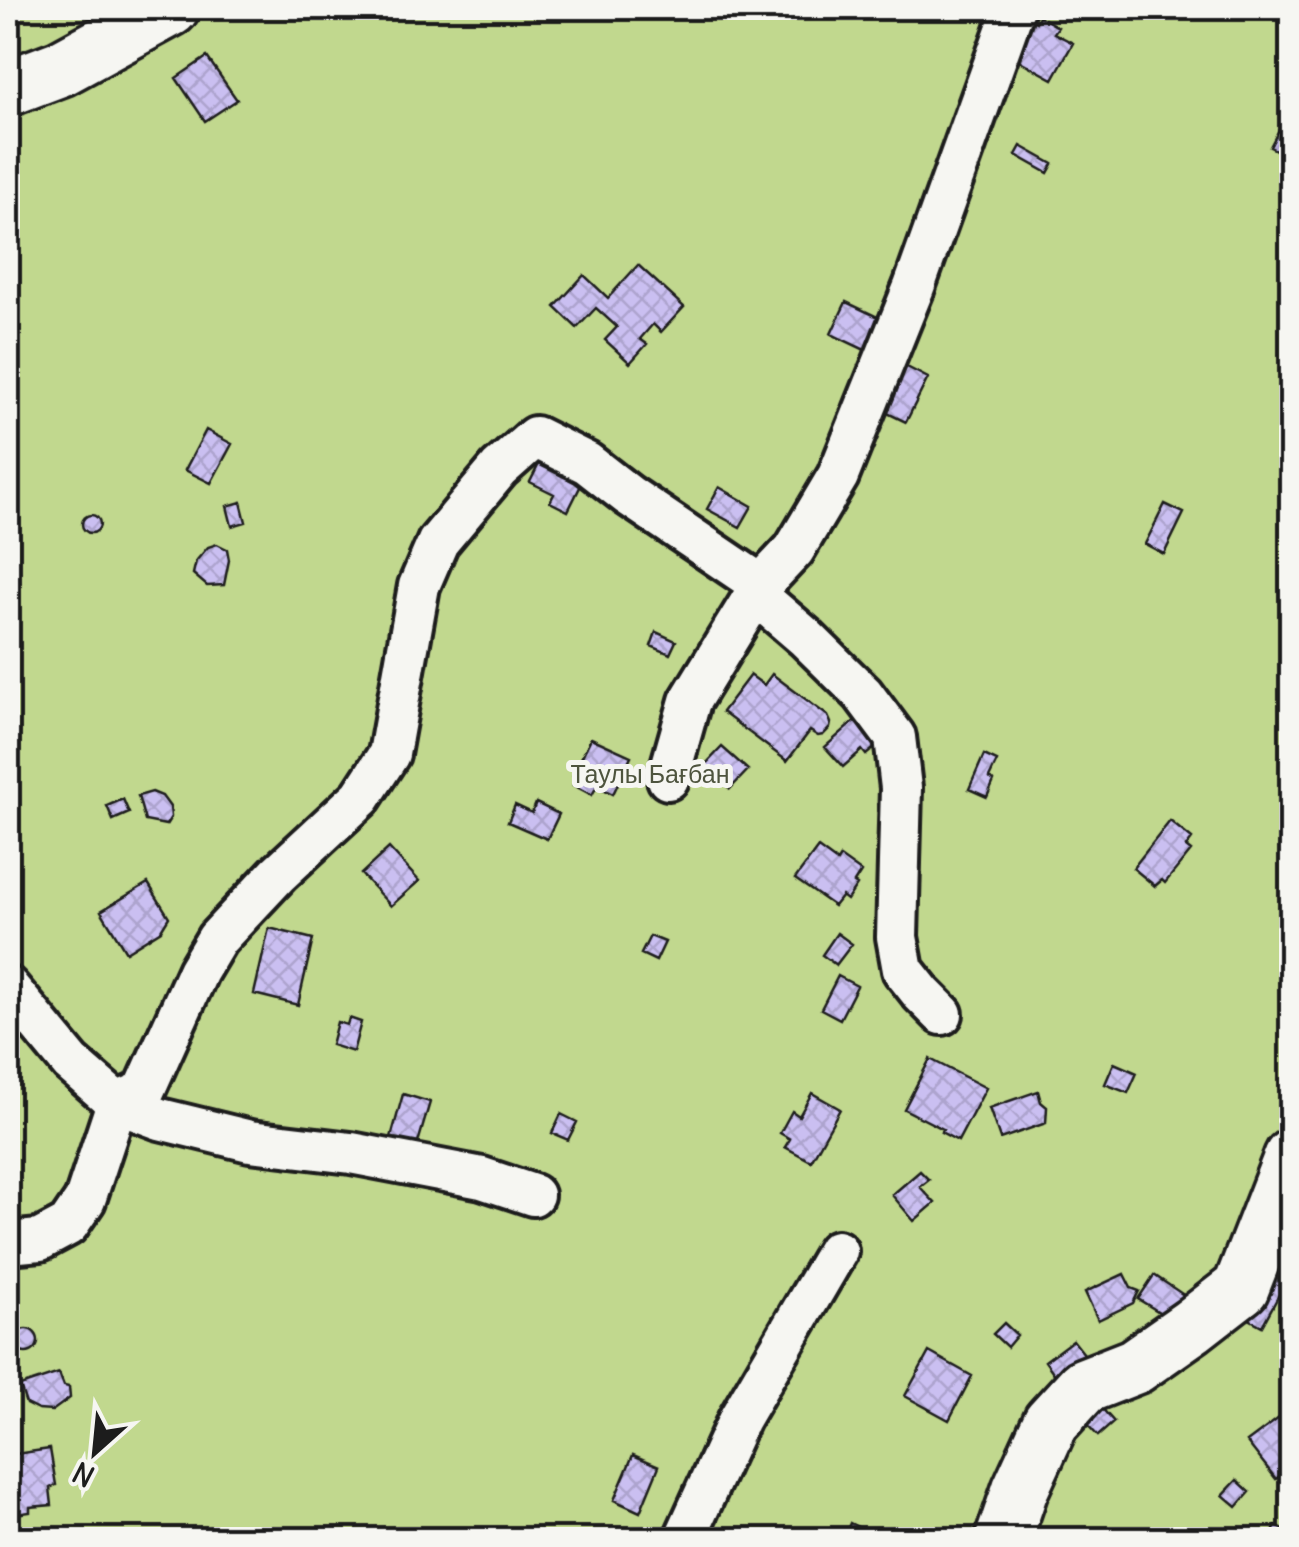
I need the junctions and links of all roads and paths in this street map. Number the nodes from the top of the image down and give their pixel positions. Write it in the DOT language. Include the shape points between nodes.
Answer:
graph roads {
  1 [pos="171,8"];
  2 [pos="1014,8"];
  3 [pos="8,88"];
  4 [pos="758,589"];
  5 [pos="668,779"];
  6 [pos="8,987"];
  7 [pos="942,1014"];
  8 [pos="117,1103"];
  9 [pos="1292,1157"];
  10 [pos="533,1195"];
  11 [pos="8,1243"];
  12 [pos="837,1251"];
  13 [pos="684,1540"];
  14 [pos="1003,1540"];
  1 -- 3 [label="street" via="61,68"];
  2 -- 4 [label="street" via="838,476 794,550"];
  4 -- 5 [label="street" via="690,700"];
  4 -- 7 [label="street" via="863,694 896,737 896,937 902,970"];
  4 -- 8 [label="street" via="588,463 536,437 499,469 438,542 419,586 389,754 361,797 217,939 144,1091"];
  6 -- 8 [label="street" via="71,1063"];
  8 -- 10 [label="street" via="250,1141 482,1178"];
  8 -- 11 [label="street" via="85,1200 68,1225 40,1240"];
  9 -- 14 [label="street" via="1241,1288 1135,1366 1084,1386 1050,1422"];
  12 -- 13 [label="street" via="739,1420"];
}
